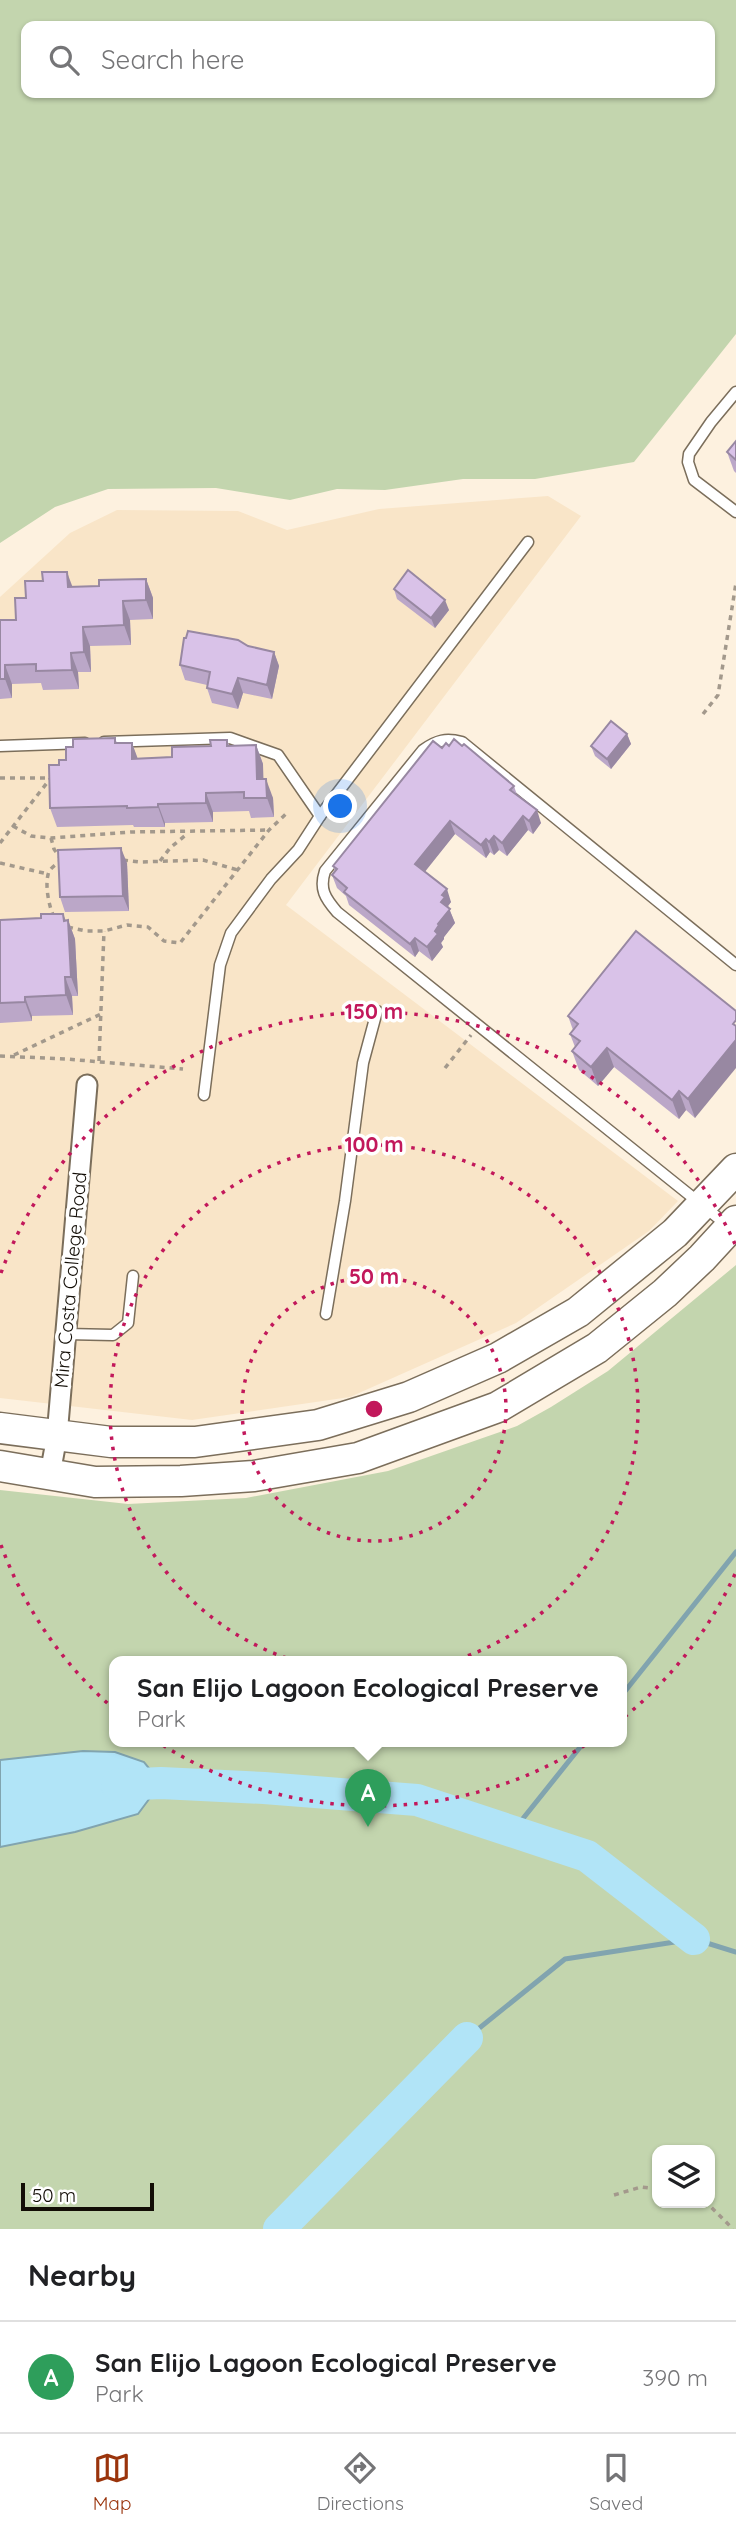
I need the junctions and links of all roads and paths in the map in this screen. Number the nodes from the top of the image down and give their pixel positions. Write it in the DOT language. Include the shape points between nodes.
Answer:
graph roads {
  1 [pos="736,392"];
  2 [pos="736,512"];
  3 [pos="528,542"];
  4 [pos="736,583"];
  5 [pos="703,713"];
  6 [pos="0,746"];
  7 [pos="55,771"];
  8 [pos="0,778"];
  9 [pos="50,779"];
  10 [pos="288,812"];
  11 [pos="320,816"];
  12 [pos="13,826"];
  13 [pos="269,830"];
  14 [pos="189,833"];
  15 [pos="51,838"];
  16 [pos="0,843"];
  17 [pos="62,860"];
  18 [pos="71,860"];
  19 [pos="114,861"];
  20 [pos="160,862"];
  21 [pos="0,863"];
  22 [pos="238,870"];
  23 [pos="48,874"];
  24 [pos="56,920"];
  25 [pos="61,925"];
  26 [pos="104,931"];
  27 [pos="736,965"];
  28 [pos="377,1011"];
  29 [pos="101,1014"];
  30 [pos="478,1026"];
  31 [pos="0,1056"];
  32 [pos="12,1056"];
  33 [pos="99,1061"];
  34 [pos="445,1068"];
  35 [pos="183,1069"];
  36 [pos="87,1085"];
  37 [pos="204,1095"];
  38 [pos="736,1168"];
  39 [pos="702,1204"];
  40 [pos="733,1224"];
  41 [pos="133,1276"];
  42 [pos="326,1314"];
  43 [pos="66,1334"];
  44 [pos="0,1428"];
  45 [pos="57,1436"];
  46 [pos="0,1466"];
  47 [pos="50,1474"];
  48 [pos="652,2188"];
  49 [pos="614,2195"];
  50 [pos="712,2208"];
  51 [pos="733,2229"];
  1 -- 2 [label="lane" via="689,454 688,462 694,480"];
  3 -- 11 [label="lane"];
  4 -- 5 [label="path" via="718,695"];
  6 -- 11 [label="lane" via="230,738 278,755"];
  7 -- 9 [label="path"];
  8 -- 9 [label="path"];
  9 -- 12 [label="path"];
  10 -- 13 [label="path"];
  11 -- 37 [label="lane" via="231,933 220,965"];
  12 -- 15 [label="path" via="31,836"];
  12 -- 16 [label="path"];
  13 -- 14 [label="path"];
  13 -- 22 [label="path"];
  14 -- 15 [label="path"];
  14 -- 20 [label="path"];
  15 -- 17 [label="path"];
  17 -- 18 [label="path"];
  17 -- 23 [label="path"];
  19 -- 20 [label="path"];
  20 -- 22 [label="path" via="203,860"];
  21 -- 23 [label="path"];
  22 -- 26 [label="path" via="180,943 164,941 148,927 127,925"];
  23 -- 24 [label="path"];
  25 -- 26 [label="path"];
  26 -- 29 [label="path"];
  27 -- 30 [label="lane" via="462,742 448,738 423,750 325,870 321,884 324,897 337,912"];
  28 -- 42 [label="lane" via="363,1063"];
  29 -- 32 [label="path"];
  29 -- 33 [label="path"];
  30 -- 34 [label="path"];
  30 -- 39 [label="lane"];
  31 -- 32 [label="path"];
  32 -- 33 [label="path"];
  33 -- 35 [label="path"];
  36 -- 43 [label="street, Mira Costa College Road"];
  38 -- 39 [label="main road"];
  39 -- 40 [label="lane"];
  39 -- 45 [label="main road" via="578,1312 498,1357 409,1397 318,1425 195,1441 111,1442"];
  40 -- 47 [label="main road" via="665,1293 597,1348 498,1407 358,1458 254,1476 95,1482"];
  41 -- 43 [label="lane" via="128,1323 113,1335"];
  43 -- 45 [label="street, Mira Costa College Road"];
  44 -- 45 [label="main road"];
  45 -- 47 [label="street, Mira Costa College Road"];
  46 -- 47 [label="main road"];
  48 -- 49 [label="path"];
  50 -- 51 [label="path"];
}
